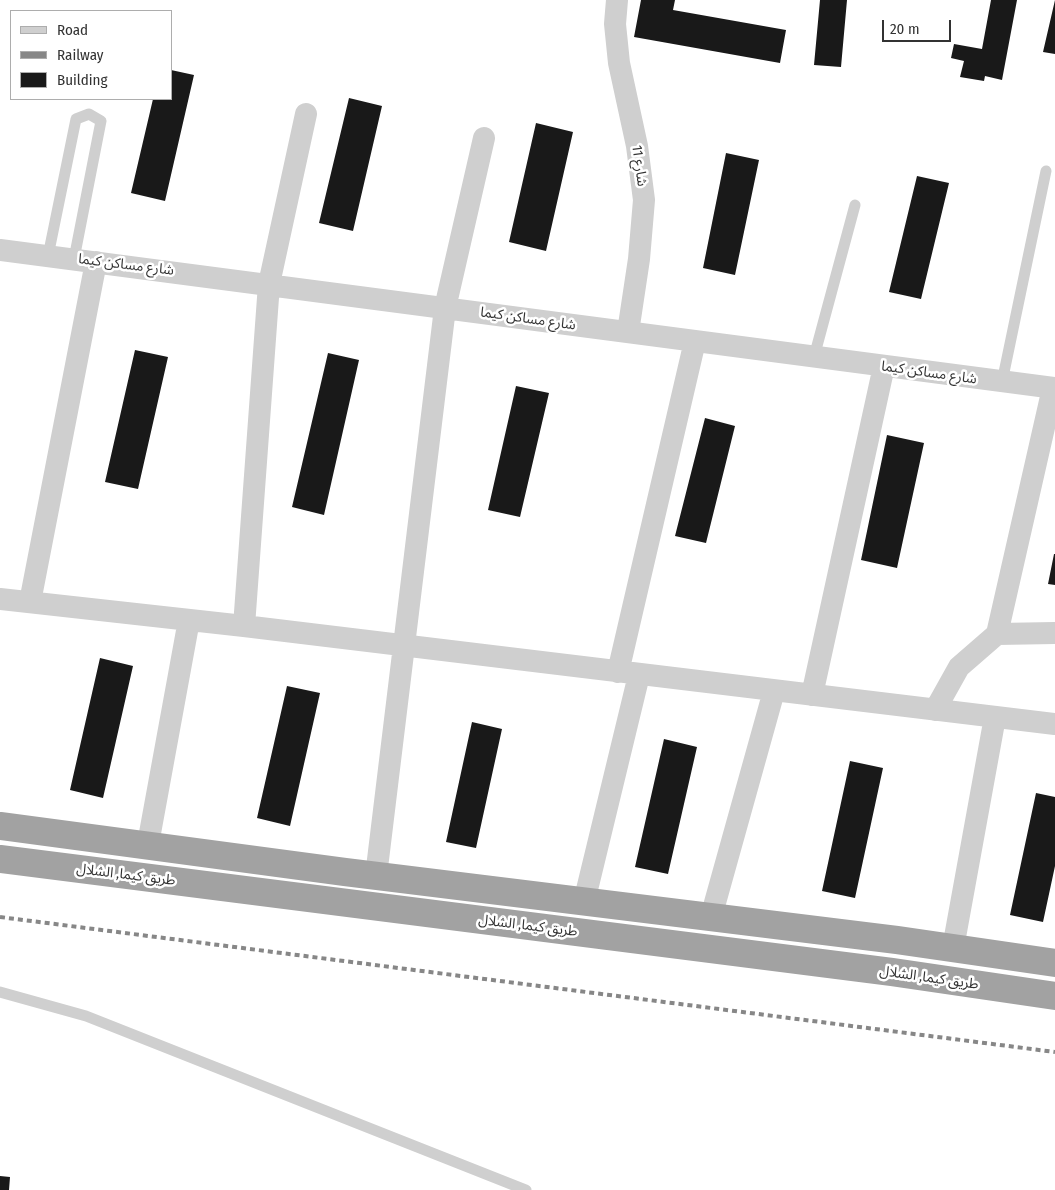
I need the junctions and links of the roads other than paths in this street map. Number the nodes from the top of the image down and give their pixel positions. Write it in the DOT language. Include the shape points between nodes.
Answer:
graph roads {
  1 [pos="617,0"];
  2 [pos="306,114"];
  3 [pos="484,138"];
  4 [pos="1046,171"];
  5 [pos="855,205"];
  6 [pos="0,250"];
  7 [pos="48,256"];
  8 [pos="74,259"];
  9 [pos="96,262"];
  10 [pos="269,284"];
  11 [pos="445,308"];
  12 [pos="628,332"];
  13 [pos="695,341"];
  14 [pos="814,357"];
  15 [pos="884,366"];
  16 [pos="1002,382"];
  17 [pos="1054,388"];
  18 [pos="0,599"];
  19 [pos="30,602"];
  20 [pos="189,620"];
  21 [pos="244,626"];
  22 [pos="1055,633"];
  23 [pos="997,634"];
  24 [pos="404,646"];
  25 [pos="628,673"];
  26 [pos="774,691"];
  27 [pos="812,695"];
  28 [pos="935,710"];
  29 [pos="995,717"];
  30 [pos="1055,724"];
  31 [pos="0,826"];
  32 [pos="148,844"];
  33 [pos="0,859"];
  34 [pos="346,872"];
  35 [pos="376,876"];
  36 [pos="584,902"];
  37 [pos="344,903"];
  38 [pos="712,917"];
  39 [pos="953,948"];
  40 [pos="1055,963"];
  41 [pos="0,992"];
  42 [pos="1055,996"];
  43 [pos="526,1190"];
  1 -- 12 [label="street, شارع 11" via="615,24 619,63 637,146 644,200"];
  2 -- 10 [label="street"];
  3 -- 11 [label="street"];
  4 -- 16 [label="lane"];
  5 -- 14 [label="lane"];
  6 -- 7 [label="street, شارع مساكن كيما"];
  7 -- 8 [label="street, شارع مساكن كيما"];
  7 -- 8 [label="lane" via="76,118 89,114 101,121"];
  8 -- 9 [label="street, شارع مساكن كيما"];
  9 -- 10 [label="street, شارع مساكن كيما"];
  9 -- 19 [label="street"];
  10 -- 11 [label="street, شارع مساكن كيما"];
  10 -- 21 [label="street"];
  11 -- 12 [label="street, شارع مساكن كيما"];
  11 -- 24 [label="street"];
  12 -- 13 [label="street, شارع مساكن كيما"];
  13 -- 14 [label="street, شارع مساكن كيما"];
  13 -- 25 [label="street"];
  14 -- 15 [label="street, شارع مساكن كيما"];
  15 -- 16 [label="street, شارع مساكن كيما"];
  15 -- 27 [label="street"];
  16 -- 17 [label="street, شارع مساكن كيما"];
  17 -- 23 [label="street"];
  18 -- 19 [label="street"];
  19 -- 20 [label="street"];
  20 -- 21 [label="street"];
  20 -- 32 [label="street"];
  21 -- 24 [label="street"];
  22 -- 23 [label="street"];
  23 -- 28 [label="street" via="960,667"];
  24 -- 25 [label="street"];
  24 -- 35 [label="street"];
  25 -- 26 [label="street"];
  25 -- 36 [label="street"];
  26 -- 27 [label="street"];
  26 -- 38 [label="street"];
  27 -- 28 [label="street"];
  28 -- 29 [label="street"];
  29 -- 30 [label="street"];
  29 -- 39 [label="street"];
  31 -- 32 [label="highway"];
  32 -- 34 [label="highway"];
  33 -- 37 [label="highway, طريق كيما, الشلال"];
  34 -- 35 [label="highway"];
  34 -- 37 [label="highway"];
  35 -- 36 [label="highway"];
  36 -- 38 [label="highway"];
  37 -- 42 [label="highway, طريق كيما, الشلال" via="892,972"];
  38 -- 39 [label="highway"];
  39 -- 40 [label="highway"];
  41 -- 43 [label="lane" via="86,1016"];
}
